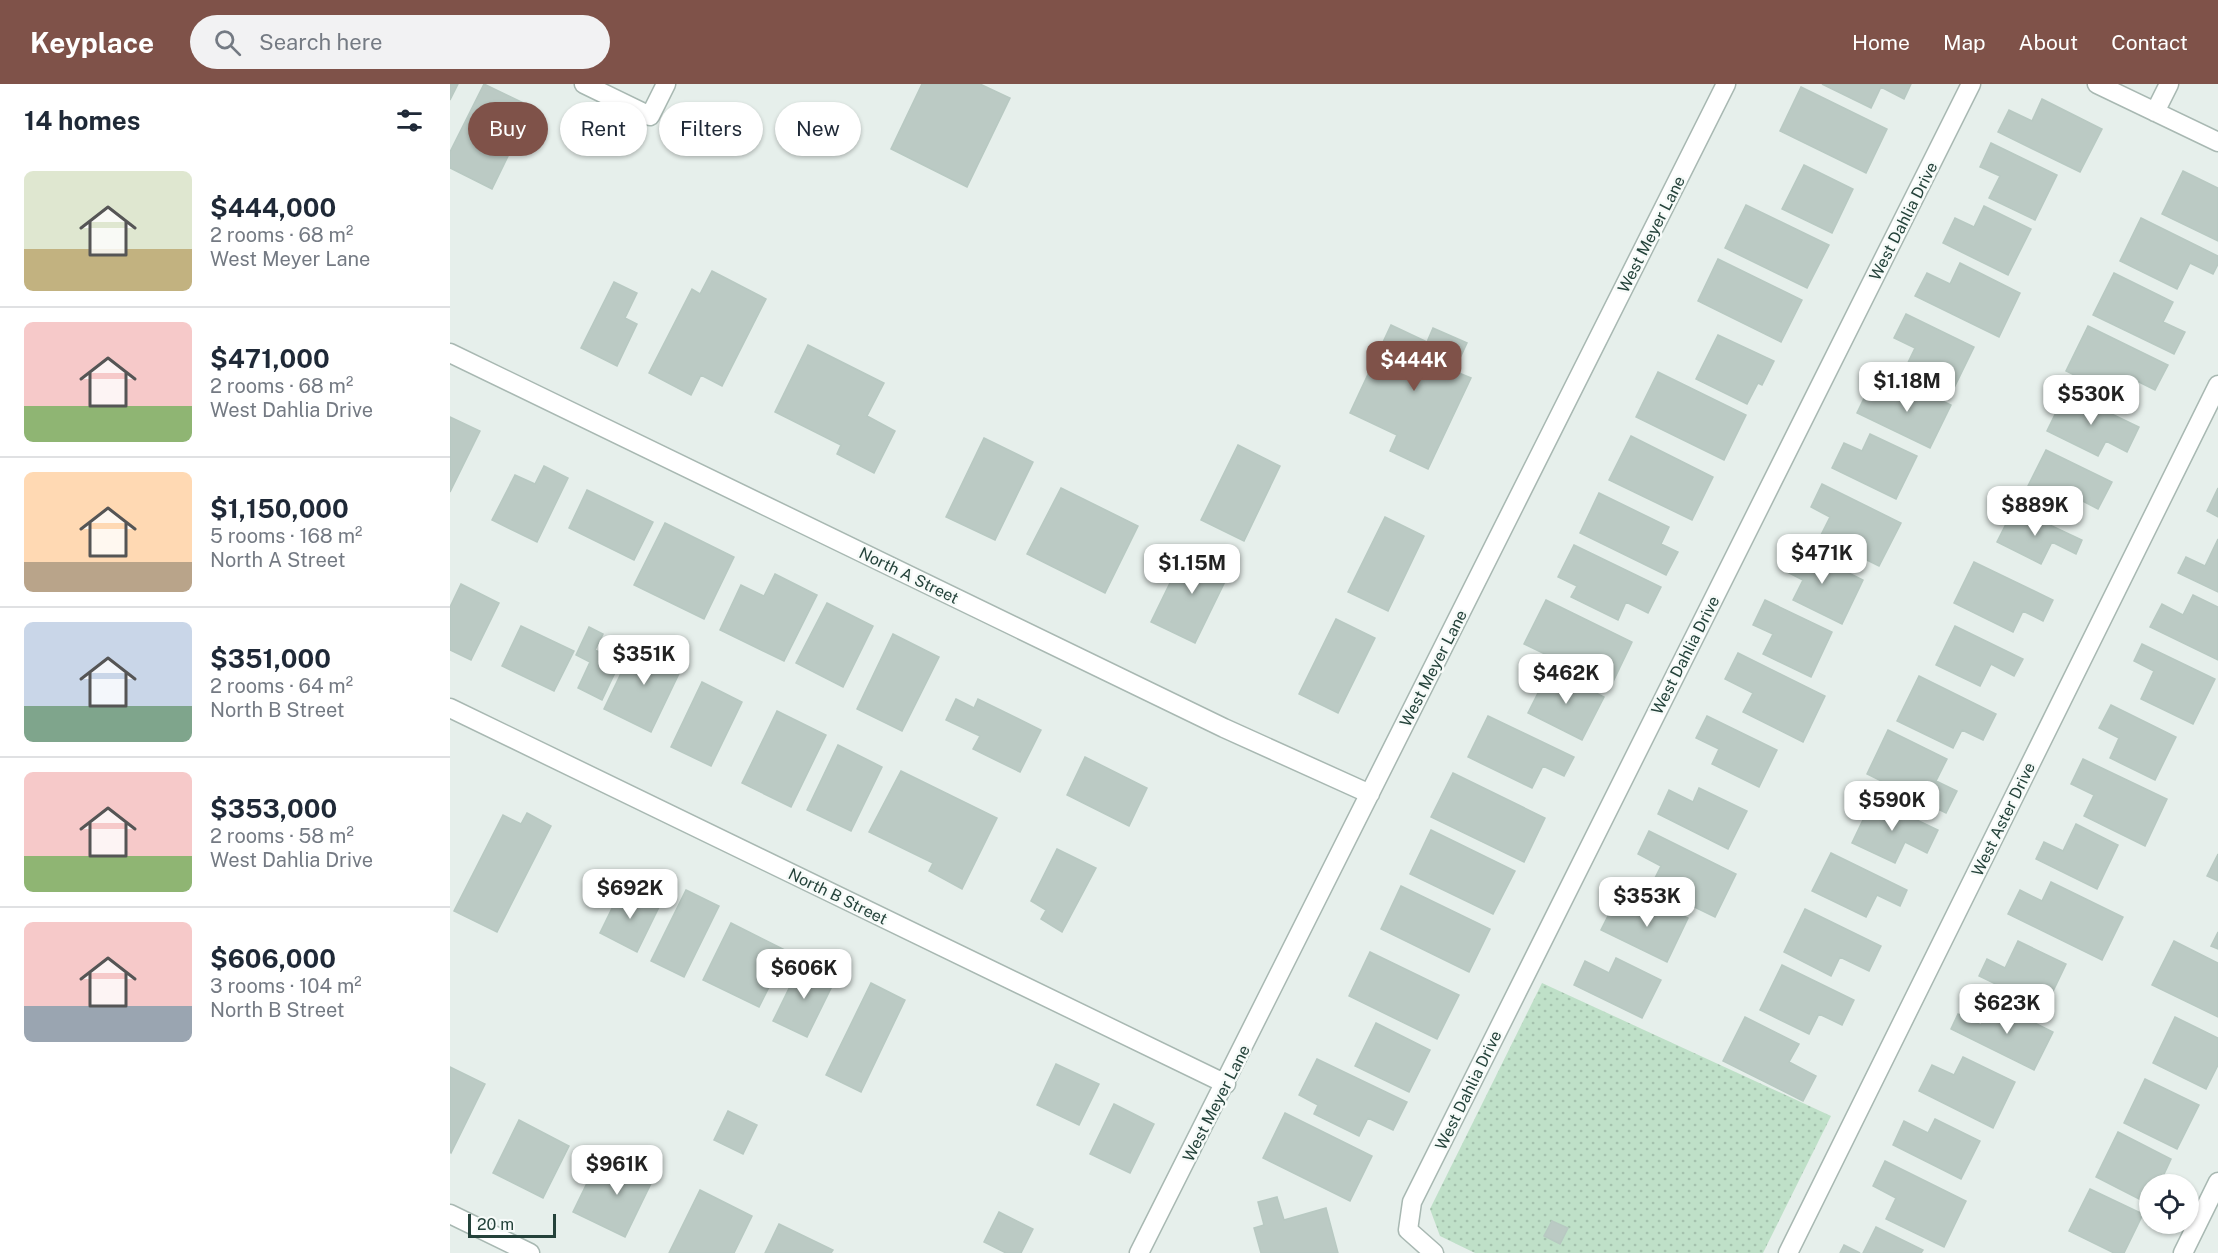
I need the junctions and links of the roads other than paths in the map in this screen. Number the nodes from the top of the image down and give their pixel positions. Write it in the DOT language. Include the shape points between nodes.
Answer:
graph roads {
  1 [pos="584,84"];
  2 [pos="666,84"];
  3 [pos="1726,84"];
  4 [pos="1971,84"];
  5 [pos="2097,84"];
  6 [pos="2169,84"];
  7 [pos="2155,112"];
  8 [pos="2218,142"];
  9 [pos="450,353"];
  10 [pos="2218,385"];
  11 [pos="450,708"];
  12 [pos="1370,794"];
  13 [pos="1226,1084"];
  14 [pos="2218,1182"];
  15 [pos="450,1214"];
  16 [pos="530,1253"];
  17 [pos="1139,1253"];
  18 [pos="1434,1253"];
  19 [pos="1788,1253"];
  20 [pos="2183,1253"];
  1 -- 2 [label="street" via="650,116"];
  3 -- 12 [label="street, West Meyer Lane"];
  4 -- 18 [label="street, West Dahlia Drive" via="1412,1202 1408,1230"];
  5 -- 7 [label="street"];
  6 -- 7 [label="street"];
  7 -- 8 [label="street"];
  9 -- 12 [label="street, North A Street" via="1213,723"];
  10 -- 19 [label="street, West Aster Drive"];
  11 -- 13 [label="street, North B Street"];
  12 -- 13 [label="street, West Meyer Lane"];
  13 -- 17 [label="street, West Meyer Lane"];
  14 -- 20 [label="street"];
  15 -- 16 [label="street"];
}
